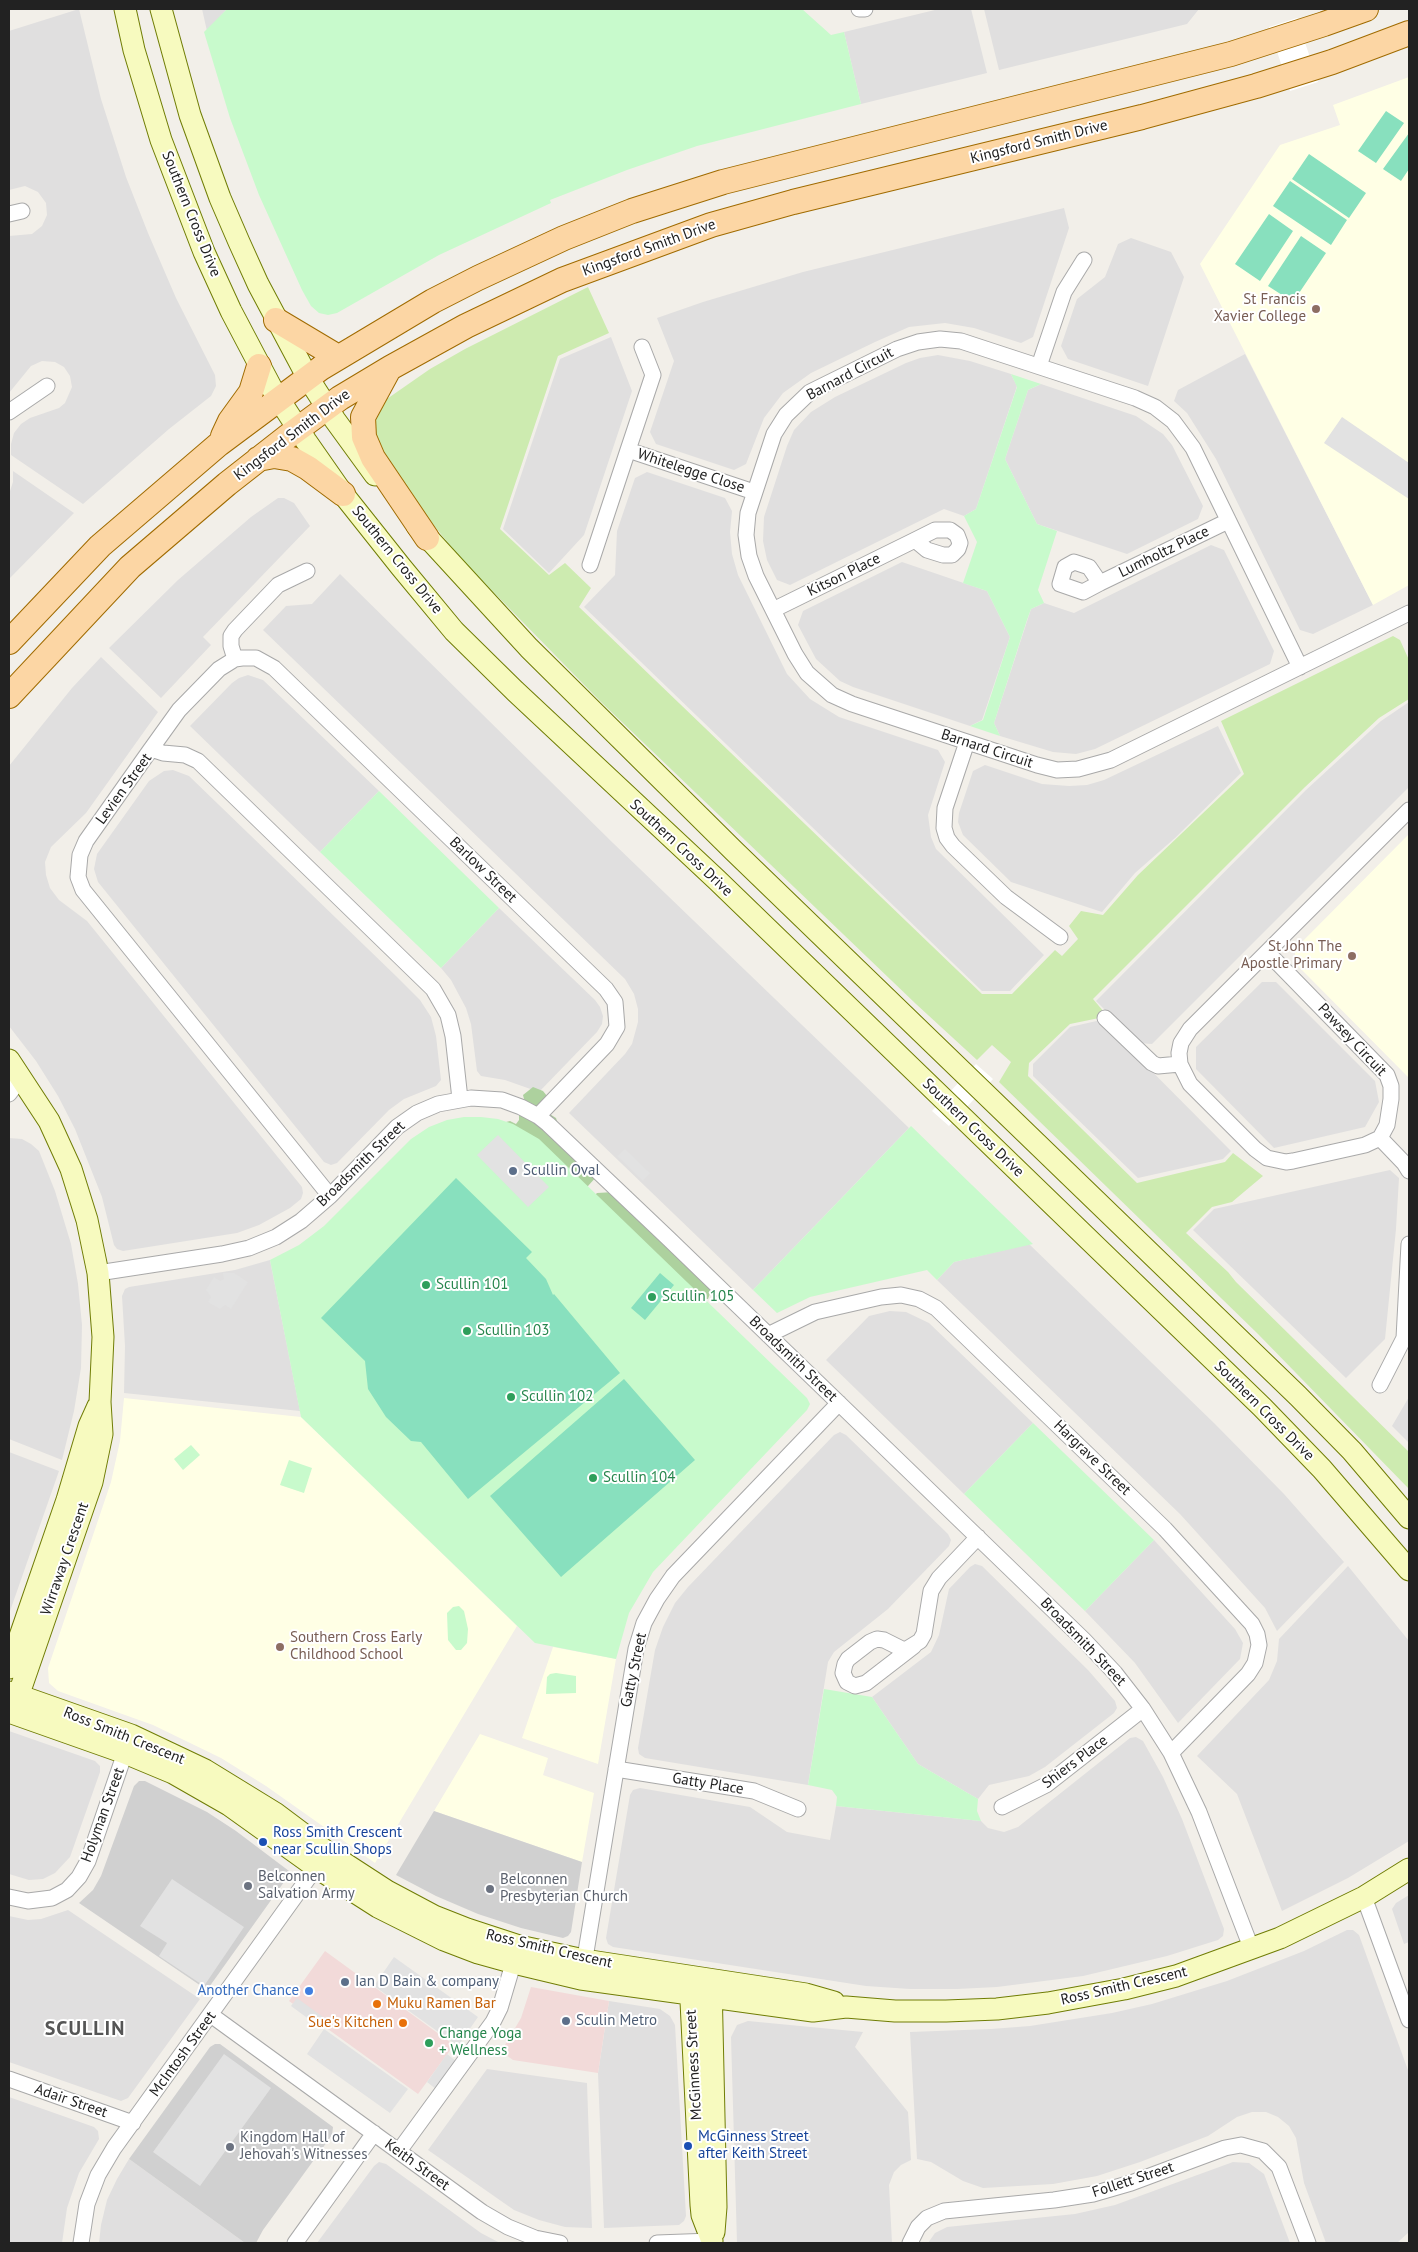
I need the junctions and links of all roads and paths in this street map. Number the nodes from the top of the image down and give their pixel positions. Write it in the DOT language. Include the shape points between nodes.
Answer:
graph roads {
  1 [pos="125,9"];
  2 [pos="161,9"];
  3 [pos="859,9"];
  4 [pos="866,9"];
  5 [pos="1366,9"];
  6 [pos="1409,33"];
  7 [pos="1084,260"];
  8 [pos="276,320"];
  9 [pos="642,347"];
  10 [pos="338,357"];
  11 [pos="259,366"];
  12 [pos="1039,366"];
  13 [pos="390,368"];
  14 [pos="308,378"];
  15 [pos="47,386"];
  16 [pos="279,400"];
  17 [pos="326,407"];
  18 [pos="9,412"];
  19 [pos="298,428"];
  20 [pos="219,444"];
  21 [pos="628,450"];
  22 [pos="258,459"];
  23 [pos="754,492"];
  24 [pos="343,494"];
  25 [pos="1228,521"];
  26 [pos="428,538"];
  27 [pos="915,540"];
  28 [pos="590,565"];
  29 [pos="307,570"];
  30 [pos="1100,583"];
  31 [pos="773,610"];
  32 [pos="1408,618"];
  33 [pos="9,642"];
  34 [pos="235,659"];
  35 [pos="1300,667"];
  36 [pos="9,696"];
  37 [pos="967,742"];
  38 [pos="152,749"];
  39 [pos="1409,810"];
  40 [pos="1060,937"];
  41 [pos="1267,952"];
  42 [pos="1106,1018"];
  43 [pos="9,1060"];
  44 [pos="1180,1064"];
  45 [pos="15,1086"];
  46 [pos="460,1099"];
  47 [pos="538,1116"];
  48 [pos="1380,1138"];
  49 [pos="1409,1171"];
  50 [pos="330,1196"];
  51 [pos="1409,1244"];
  52 [pos="98,1273"];
  53 [pos="768,1335"];
  54 [pos="1380,1385"];
  55 [pos="839,1403"];
  56 [pos="1409,1518"];
  57 [pos="978,1537"];
  58 [pos="1409,1570"];
  59 [pos="51,1574"];
  60 [pos="914,1646"];
  61 [pos="9,1668"];
  62 [pos="12,1703"];
  63 [pos="1143,1709"];
  64 [pos="128,1744"];
  65 [pos="1171,1753"];
  66 [pos="616,1768"];
  67 [pos="1002,1807"];
  68 [pos="798,1809"];
  69 [pos="322,1860"];
  70 [pos="1409,1869"];
  71 [pos="9,1897"];
  72 [pos="1364,1897"];
  73 [pos="1252,1950"];
  74 [pos="516,1954"];
  75 [pos="583,1970"];
  76 [pos="700,1987"];
  77 [pos="211,2015"];
  78 [pos="1409,2020"];
  79 [pos="9,2079"];
  80 [pos="133,2123"];
  81 [pos="374,2134"];
  82 [pos="399,2151"];
  83 [pos="535,2241"];
  84 [pos="712,2242"];
  85 [pos="81,2243"];
  86 [pos="295,2243"];
  87 [pos="560,2243"];
  88 [pos="657,2243"];
  89 [pos="910,2243"];
  90 [pos="1308,2243"];
  1 -- 11 [label="main road, Southern Cross Drive" via="161,140 182,197 211,267"];
  2 -- 8 [label="main road" via="179,79 217,189"];
  3 -- 4 [label="street"];
  5 -- 10 [label="main road" via="1302,32 1168,71 792,163 677,196 564,238 478,278"];
  6 -- 13 [label="main road, Kingsford Smith Drive" via="1314,68 1142,117 711,224 562,280 466,326"];
  7 -- 12 [label="street" via="1064,292"];
  8 -- 10 [label="main road"];
  8 -- 14 [label="main road"];
  9 -- 21 [label="street, Whitelegge Close" via="653,375"];
  10 -- 14 [label="main road"];
  11 -- 16 [label="main road, Southern Cross Drive"];
  11 -- 20 [label="main road" via="251,392 230,421"];
  12 -- 23 [label="street, Barnard Circuit" via="961,341 940,339 897,349 810,392 793,406 774,434"];
  12 -- 25 [label="street, Barnard Circuit" via="1135,398 1155,407 1173,421 1193,448"];
  13 -- 17 [label="main road, Kingsford Smith Drive"];
  13 -- 26 [label="main road" via="363,417 364,437 373,458"];
  14 -- 16 [label="main road"];
  14 -- 17 [label="main road"];
  15 -- 18 [label="street"];
  16 -- 19 [label="main road, Southern Cross Drive"];
  16 -- 20 [label="main road"];
  17 -- 19 [label="main road, Kingsford Smith Drive"];
  17 -- 26 [label="main road" via="376,477"];
  19 -- 22 [label="main road, Kingsford Smith Drive"];
  19 -- 24 [label="main road, Southern Cross Drive"];
  20 -- 33 [label="main road" via="100,546"];
  21 -- 23 [label="street, Whitelegge Close"];
  21 -- 28 [label="street, Whitelegge Close"];
  22 -- 24 [label="main road" via="274,456 292,459"];
  22 -- 36 [label="main road, Kingsford Smith Drive" via="130,567"];
  23 -- 31 [label="street, Barnard Circuit" via="746,535 749,556"];
  24 -- 58 [label="main road, Southern Cross Drive" via="448,624 1262,1407 1322,1469"];
  25 -- 30 [label="street, Lumholtz Place"];
  25 -- 35 [label="street, Barnard Circuit"];
  26 -- 56 [label="main road" via="529,648 741,858 1292,1390 1352,1450"];
  27 -- 31 [label="street, Kitson Place"];
  29 -- 34 [label="street" via="278,586 235,630 231,646"];
  31 -- 37 [label="street, Barnard Circuit" via="807,673 832,695"];
  32 -- 35 [label="street, Barnard Circuit"];
  34 -- 38 [label="street" via="218,669 179,710"];
  34 -- 47 [label="street, Barlow Street" via="256,658 274,668 606,989 615,1002 617,1027 607,1044"];
  35 -- 37 [label="street, Barnard Circuit" via="1089,768 1057,770"];
  37 -- 40 [label="street" via="945,808 947,838 1006,897"];
  38 -- 46 [label="street, Levien Street" via="185,755 198,761 432,989 448,1015"];
  38 -- 50 [label="street, Levien Street" via="86,841 80,855 78,877 84,890"];
  39 -- 41 [label="street"];
  41 -- 44 [label="street" via="1190,1029 1181,1043"];
  41 -- 48 [label="street, Pawsey Circuit" via="1387,1075 1391,1099 1387,1125"];
  42 -- 44 [label="street" via="1152,1063 1158,1066"];
  43 -- 45 [label="main road, Wirraway Crescent"];
  44 -- 48 [label="street" via="1190,1084 1256,1151 1273,1160 1293,1161 1365,1145"];
  45 -- 52 [label="main road, Wirraway Crescent" via="49,1121 87,1220"];
  46 -- 47 [label="street, Broadsmith Street" via="502,1100"];
  46 -- 50 [label="street, Broadsmith Street" via="417,1113 397,1127"];
  47 -- 53 [label="street, Broadsmith Street"];
  48 -- 49 [label="street"];
  50 -- 52 [label="street, Broadsmith Street" via="301,1221 276,1237 249,1248"];
  51 -- 54 [label="street" via="1404,1338"];
  52 -- 59 [label="main road, Wirraway Crescent" via="103,1337 100,1402 89,1426 67,1500"];
  53 -- 55 [label="street, Broadsmith Street"];
  53 -- 65 [label="street, Hargrave Street" via="815,1312 881,1297 900,1295 919,1299 936,1308 1165,1529 1252,1624 1259,1645 1255,1663 1248,1674"];
  55 -- 57 [label="street, Broadsmith Street"];
  55 -- 66 [label="street, Gatty Street" via="673,1576 657,1599 644,1623 636,1649"];
  57 -- 60 [label="street" via="939,1578 931,1591 924,1634"];
  57 -- 63 [label="street, Broadsmith Street" via="1084,1640"];
  59 -- 61 [label="main road, Wirraway Crescent"];
  59 -- 62 [label="main road, Wirraway Crescent"];
  62 -- 64 [label="main road, Ross Smith Crescent"];
  63 -- 65 [label="street, Broadsmith Street"];
  63 -- 67 [label="street, Shiers Place" via="1046,1785"];
  64 -- 69 [label="main road, Ross Smith Crescent" via="174,1754 229,1784 275,1813"];
  64 -- 71 [label="street, Holyman Street" via="80,1877 67,1890 52,1898 28,1901"];
  65 -- 73 [label="street, Broadsmith Street" via="1199,1812"];
  66 -- 68 [label="street, Gatty Place" via="754,1791"];
  66 -- 75 [label="street, Gatty Street"];
  69 -- 74 [label="main road, Ross Smith Crescent"];
  69 -- 77 [label="street, McIntosh Street"];
  70 -- 72 [label="main road, Ross Smith Crescent"];
  72 -- 73 [label="main road, Ross Smith Crescent"];
  72 -- 78 [label="street"];
  73 -- 76 [label="main road, Ross Smith Crescent" via="1176,1976 1124,1989 1048,2003 946,2012 846,2007 806,1994"];
  74 -- 75 [label="main road, Ross Smith Crescent"];
  74 -- 82 [label="street" via="500,2008 492,2022"];
  75 -- 76 [label="main road, Ross Smith Crescent"];
  76 -- 84 [label="main road, McGinness Street" via="716,2207"];
  77 -- 80 [label="street, McIntosh Street"];
  77 -- 81 [label="street, Keith Street"];
  79 -- 80 [label="street, Adair Street"];
  80 -- 85 [label="street, McIntosh Street" via="98,2175 87,2204"];
  81 -- 82 [label="street, Keith Street"];
  81 -- 86 [label="street"];
  82 -- 83 [label="street, Keith Street" via="482,2212"];
  83 -- 87 [label="street, Keith Street"];
  84 -- 88 [label="street"];
  89 -- 90 [label="street, Follett Street" via="927,2218 941,2211 1093,2194 1241,2145 1263,2151 1279,2167"];
}
